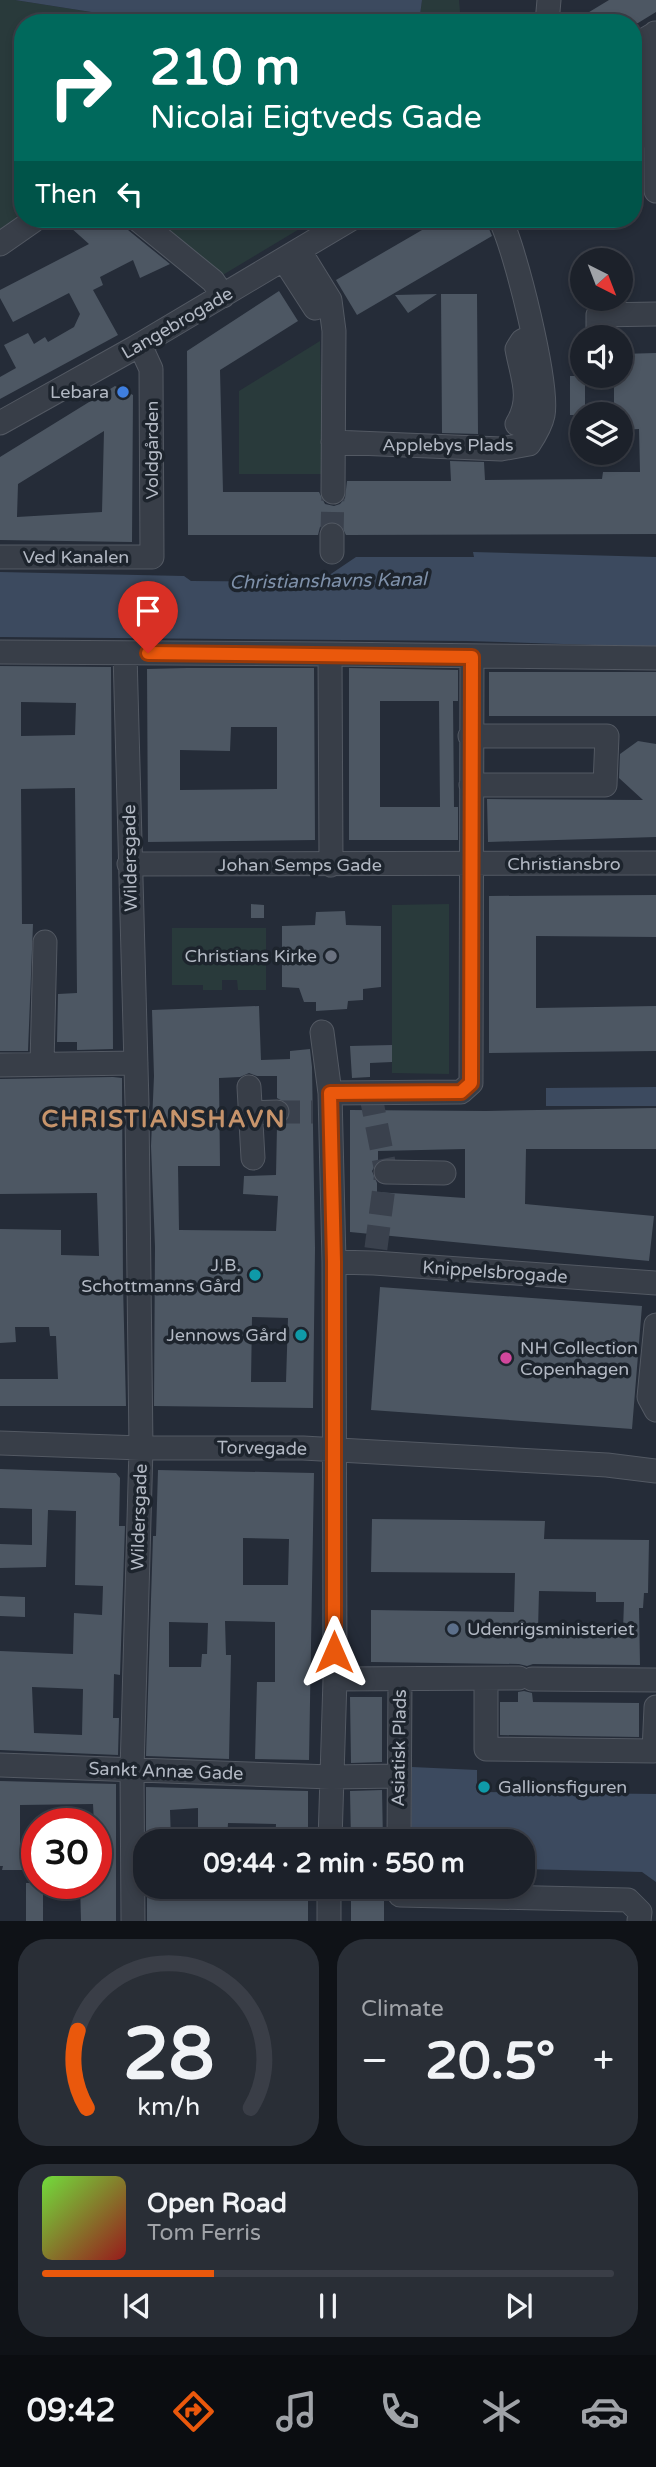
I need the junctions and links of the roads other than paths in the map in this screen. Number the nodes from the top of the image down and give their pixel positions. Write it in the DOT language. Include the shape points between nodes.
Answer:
graph roads {
  1 [pos="656,33"];
  2 [pos="656,135"];
  3 [pos="656,191"];
  4 [pos="23,228"];
  5 [pos="149,228"];
  6 [pos="336,228"];
  7 [pos="504,228"];
  8 [pos="0,244"];
  9 [pos="292,255"];
  10 [pos="223,296"];
  11 [pos="315,308"];
  12 [pos="656,314"];
  13 [pos="598,325"];
  14 [pos="532,336"];
  15 [pos="140,345"];
  16 [pos="0,423"];
  17 [pos="517,424"];
  18 [pos="333,442"];
  19 [pos="333,492"];
  20 [pos="0,556"];
  21 [pos="152,558"];
  22 [pos="0,652"];
  23 [pos="125,653"];
  24 [pos="330,654"];
  25 [pos="472,657"];
  26 [pos="656,659"];
  27 [pos="470,736"];
  28 [pos="471,785"];
  29 [pos="656,863"];
  30 [pos="129,864"];
  31 [pos="471,864"];
  32 [pos="331,865"];
  33 [pos="45,942"];
  34 [pos="323,1032"];
  35 [pos="136,1063"];
  36 [pos="42,1064"];
  37 [pos="0,1065"];
  38 [pos="249,1087"];
  39 [pos="324,1106"];
  40 [pos="277,1112"];
  41 [pos="250,1113"];
  42 [pos="253,1158"];
  43 [pos="386,1172"];
  44 [pos="444,1173"];
  45 [pos="334,1262"];
  46 [pos="656,1283"];
  47 [pos="656,1325"];
  48 [pos="656,1410"];
  49 [pos="0,1443"];
  50 [pos="141,1448"];
  51 [pos="333,1451"];
  52 [pos="656,1471"];
  53 [pos="335,1679"];
  54 [pos="400,1679"];
  55 [pos="486,1679"];
  56 [pos="656,1680"];
  57 [pos="656,1707"];
  58 [pos="0,1765"];
  59 [pos="132,1771"];
  60 [pos="398,1776"];
  61 [pos="331,1777"];
  62 [pos="330,1829"];
  63 [pos="399,1829"];
  64 [pos="535,1898"];
  65 [pos="330,1899"];
  66 [pos="133,1921"];
  67 [pos="329,1921"];
  68 [pos="639,1921"];
  1 -- 2 [label="street"];
  2 -- 3 [label="street"];
  4 -- 8 [label="street"];
  5 -- 10 [label="street" via="212,281"];
  6 -- 9 [label="street, Langebrogade"];
  7 -- 14 [label="street, Applebys Plads"];
  9 -- 10 [label="street, Langebrogade"];
  9 -- 11 [label="street"];
  9 -- 18 [label="street" via="330,300"];
  10 -- 15 [label="street, Langebrogade"];
  12 -- 13 [label="street" via="598,315"];
  14 -- 17 [label="street" via="517,349 526,392 526,411"];
  14 -- 18 [label="street, Applebys Plads" via="542,375 543,414 529,444 501,449"];
  15 -- 16 [label="street, Langebrogade"];
  15 -- 21 [label="street, Voldgården" via="151,369"];
  18 -- 19 [label="street"];
  20 -- 21 [label="street, Ved Kanalen"];
  22 -- 23 [label="street"];
  23 -- 24 [label="street"];
  23 -- 30 [label="street, Wildersgade"];
  24 -- 25 [label="street"];
  24 -- 32 [label="street"];
  25 -- 26 [label="street"];
  25 -- 27 [label="street"];
  27 -- 28 [label="street"];
  27 -- 28 [label="street" via="607,736 605,785"];
  28 -- 31 [label="street"];
  29 -- 31 [label="street, Christiansbro"];
  30 -- 32 [label="street, Johan Semps Gade"];
  30 -- 35 [label="street, Wildersgade"];
  31 -- 32 [label="street, Johan Semps Gade"];
  31 -- 39 [label="street" via="471,1083 461,1092"];
  33 -- 36 [label="street"];
  34 -- 39 [label="street"];
  35 -- 36 [label="street"];
  35 -- 50 [label="street, Wildersgade"];
  36 -- 37 [label="street"];
  38 -- 41 [label="street"];
  39 -- 45 [label="street"];
  40 -- 41 [label="street"];
  41 -- 42 [label="street"];
  43 -- 44 [label="street"];
  45 -- 46 [label="street, Knippelsbrogade"];
  45 -- 51 [label="street"];
  47 -- 48 [label="street" via="649,1397"];
  49 -- 50 [label="street, Torvegade"];
  50 -- 51 [label="street, Torvegade"];
  50 -- 59 [label="street, Wildersgade"];
  51 -- 52 [label="street, Torvegade"];
  51 -- 53 [label="street"];
  53 -- 54 [label="street, Asiatisk Plads"];
  53 -- 61 [label="street"];
  54 -- 55 [label="street"];
  54 -- 60 [label="street, Asiatisk Plads"];
  55 -- 56 [label="street"];
  55 -- 57 [label="street" via="485,1749 654,1751"];
  58 -- 59 [label="street, Sankt Annæ Gade"];
  59 -- 61 [label="street, Sankt Annæ Gade"];
  59 -- 66 [label="street, Wildersgade"];
  60 -- 61 [label="street, Sankt Annæ Gade"];
  60 -- 63 [label="street, Asiatisk Plads"];
  61 -- 62 [label="street"];
  64 -- 68 [label="street" via="628,1900 640,1912"];
  65 -- 67 [label="street"];
}
